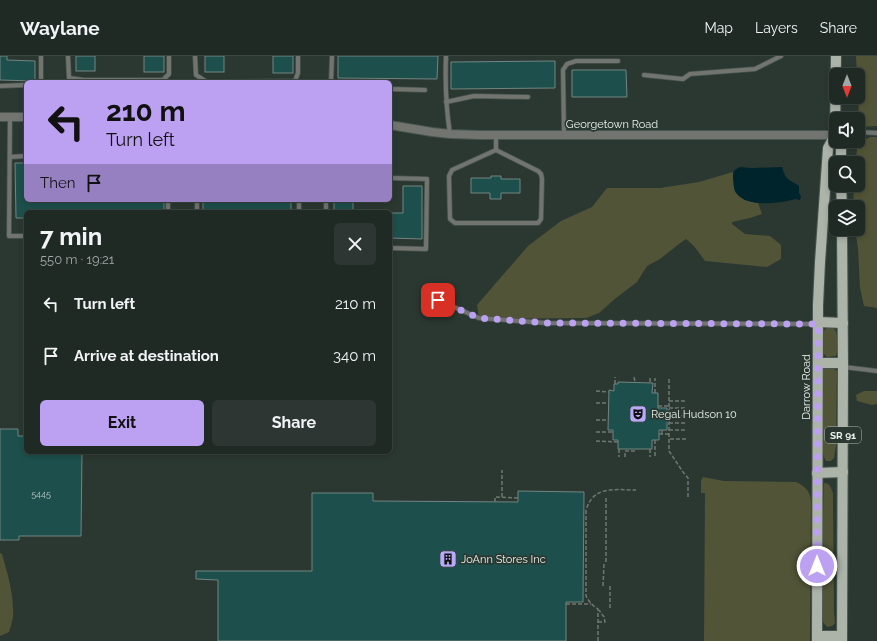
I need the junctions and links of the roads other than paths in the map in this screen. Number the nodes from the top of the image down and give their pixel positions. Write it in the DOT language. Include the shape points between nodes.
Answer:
graph roads {
  1 [pos="41,56"];
  2 [pos="68,56"];
  3 [pos="169,56"];
  4 [pos="195,56"];
  5 [pos="298,56"];
  6 [pos="332,56"];
  7 [pos="446,56"];
  8 [pos="781,56"];
  9 [pos="836,56"];
  10 [pos="618,61"];
  11 [pos="644,75"];
  12 [pos="41,80"];
  13 [pos="84,80"];
  14 [pos="164,80"];
  15 [pos="204,80"];
  16 [pos="295,80"];
  17 [pos="331,80"];
  18 [pos="0,86"];
  19 [pos="24,86"];
  20 [pos="392,89"];
  21 [pos="425,90"];
  22 [pos="528,97"];
  23 [pos="446,102"];
  24 [pos="836,112"];
  25 [pos="0,117"];
  26 [pos="10,117"];
  27 [pos="24,117"];
  28 [pos="392,125"];
  29 [pos="865,132"];
  30 [pos="877,132"];
  31 [pos="450,134"];
  32 [pos="496,135"];
  33 [pos="564,135"];
  34 [pos="829,135"];
  35 [pos="829,146"];
  36 [pos="496,150"];
  37 [pos="24,156"];
  38 [pos="10,157"];
  39 [pos="392,178"];
  40 [pos="24,236"];
  41 [pos="842,236"];
  42 [pos="392,248"];
  43 [pos="438,300"];
  44 [pos="818,323"];
  45 [pos="843,323"];
  46 [pos="818,363"];
  47 [pos="843,365"];
  48 [pos="877,371"];
  49 [pos="843,472"];
  50 [pos="817,473"];
  51 [pos="817,639"];
  52 [pos="842,639"];
  1 -- 12 [label="lane"];
  2 -- 13 [label="lane" via="69,78"];
  3 -- 14 [label="lane" via="169,74"];
  4 -- 15 [label="lane" via="196,75"];
  5 -- 16 [label="lane"];
  6 -- 17 [label="lane"];
  7 -- 23 [label="lane"];
  8 -- 11 [label="lane" via="755,70 690,74 683,79"];
  9 -- 24 [label="main road, Darrow Road / SR 91"];
  10 -- 33 [label="lane" via="576,61 567,64 563,70"];
  18 -- 19 [label="lane"];
  20 -- 21 [label="lane"];
  22 -- 23 [label="lane" via="474,96"];
  23 -- 31 [label="lane"];
  25 -- 26 [label="street"];
  26 -- 27 [label="street"];
  26 -- 38 [label="lane"];
  28 -- 31 [label="street, Georgetown Road"];
  29 -- 30 [label="lane"];
  31 -- 32 [label="street, Georgetown Road"];
  32 -- 33 [label="street, Georgetown Road"];
  32 -- 36 [label="lane"];
  33 -- 34 [label="street, Georgetown Road"];
  35 -- 44 [label="main road, Darrow Road / SR 91"];
  36 -- 36 [label="lane" via="541,174 541,219 538,223 455,223 450,219 449,176 452,170"];
  37 -- 38 [label="lane"];
  38 -- 40 [label="lane" via="9,236"];
  39 -- 42 [label="lane" via="426,179 426,249"];
  41 -- 45 [label="main road, SR 91"];
  43 -- 44 [label="lane" via="479,318 547,323"];
  44 -- 45 [label="main road"];
  44 -- 46 [label="main road, Darrow Road / SR 91"];
  45 -- 47 [label="main road, SR 91"];
  46 -- 47 [label="main road"];
  46 -- 50 [label="main road, Darrow Road / SR 91"];
  47 -- 48 [label="lane"];
  47 -- 49 [label="main road, SR 91"];
  49 -- 50 [label="main road"];
  49 -- 52 [label="main road, SR 91"];
  50 -- 51 [label="main road, Darrow Road / SR 91"];
  51 -- 52 [label="main road"];
}
